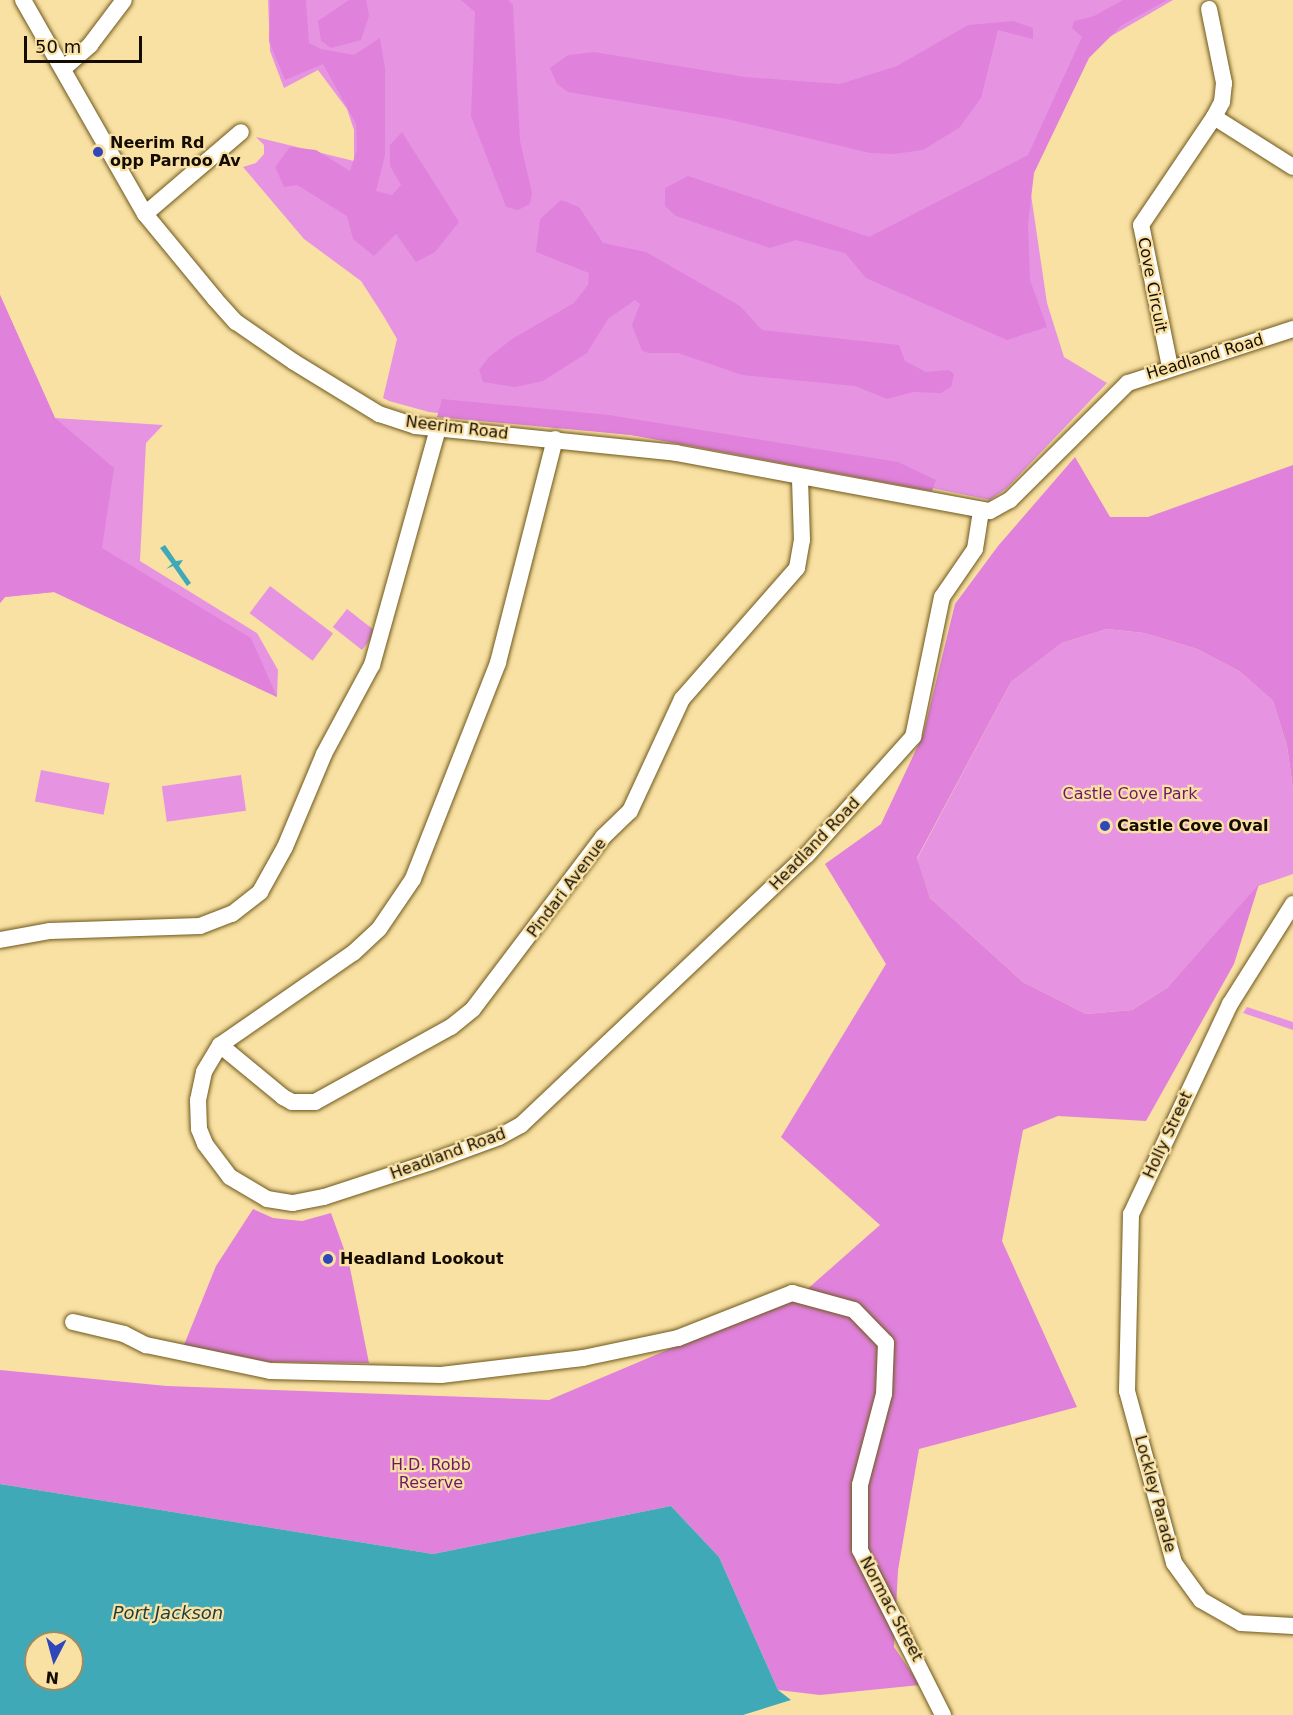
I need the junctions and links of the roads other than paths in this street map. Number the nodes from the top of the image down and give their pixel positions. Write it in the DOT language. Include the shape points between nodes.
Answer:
graph roads {
  1 [pos="23,0"];
  2 [pos="124,0"];
  3 [pos="1209,9"];
  4 [pos="64,68"];
  5 [pos="1214,117"];
  6 [pos="241,132"];
  7 [pos="1293,167"];
  8 [pos="145,214"];
  9 [pos="1293,329"];
  10 [pos="1170,367"];
  11 [pos="438,429"];
  12 [pos="555,440"];
  13 [pos="800,479"];
  14 [pos="981,510"];
  15 [pos="1293,904"];
  16 [pos="0,940"];
  17 [pos="220,1045"];
  18 [pos="73,1322"];
  19 [pos="1127,1391"];
  20 [pos="1293,1626"];
  21 [pos="944,1715"];
  1 -- 4 [label="street, Neerim Road"];
  2 -- 4 [label="street" via="90,45"];
  3 -- 5 [label="street, Cove Circuit" via="1224,83 1222,102"];
  4 -- 8 [label="street, Neerim Road"];
  5 -- 7 [label="street"];
  5 -- 10 [label="street, Cove Circuit" via="1141,225"];
  6 -- 8 [label="street"];
  8 -- 11 [label="street, Neerim Road" via="215,299 259,339 379,414"];
  9 -- 10 [label="street, Headland Road"];
  10 -- 14 [label="street, Headland Road" via="1142,376 1116,392 1010,500 997,509"];
  11 -- 12 [label="street, Neerim Road"];
  11 -- 16 [label="street" via="372,665 324,754 285,847 260,892 232,914 200,926 50,932"];
  12 -- 13 [label="street, Neerim Road" via="676,453"];
  12 -- 17 [label="street, Headland Road" via="498,663 413,879 379,929 353,953"];
  13 -- 14 [label="street, Neerim Road"];
  13 -- 17 [label="street, Pindari Avenue" via="802,540 797,568 682,699 630,811 603,837 490,991 451,1027 315,1102 292,1102 283,1097"];
  14 -- 17 [label="street, Headland Road" via="975,549 942,597 918,722 907,746 807,855 521,1125 451,1155 324,1197 293,1203 267,1199 219,1166 199,1129 200,1086"];
  15 -- 19 [label="street, Holly Street" via="1230,1004 1131,1214"];
  18 -- 21 [label="street, Normac Street" via="124,1334 146,1345 270,1371 441,1375 583,1358 678,1338 792,1293 854,1310 886,1343 884,1394 860,1485 860,1550"];
  19 -- 20 [label="street, Lockley Parade" via="1174,1563 1201,1600 1242,1623"];
}
